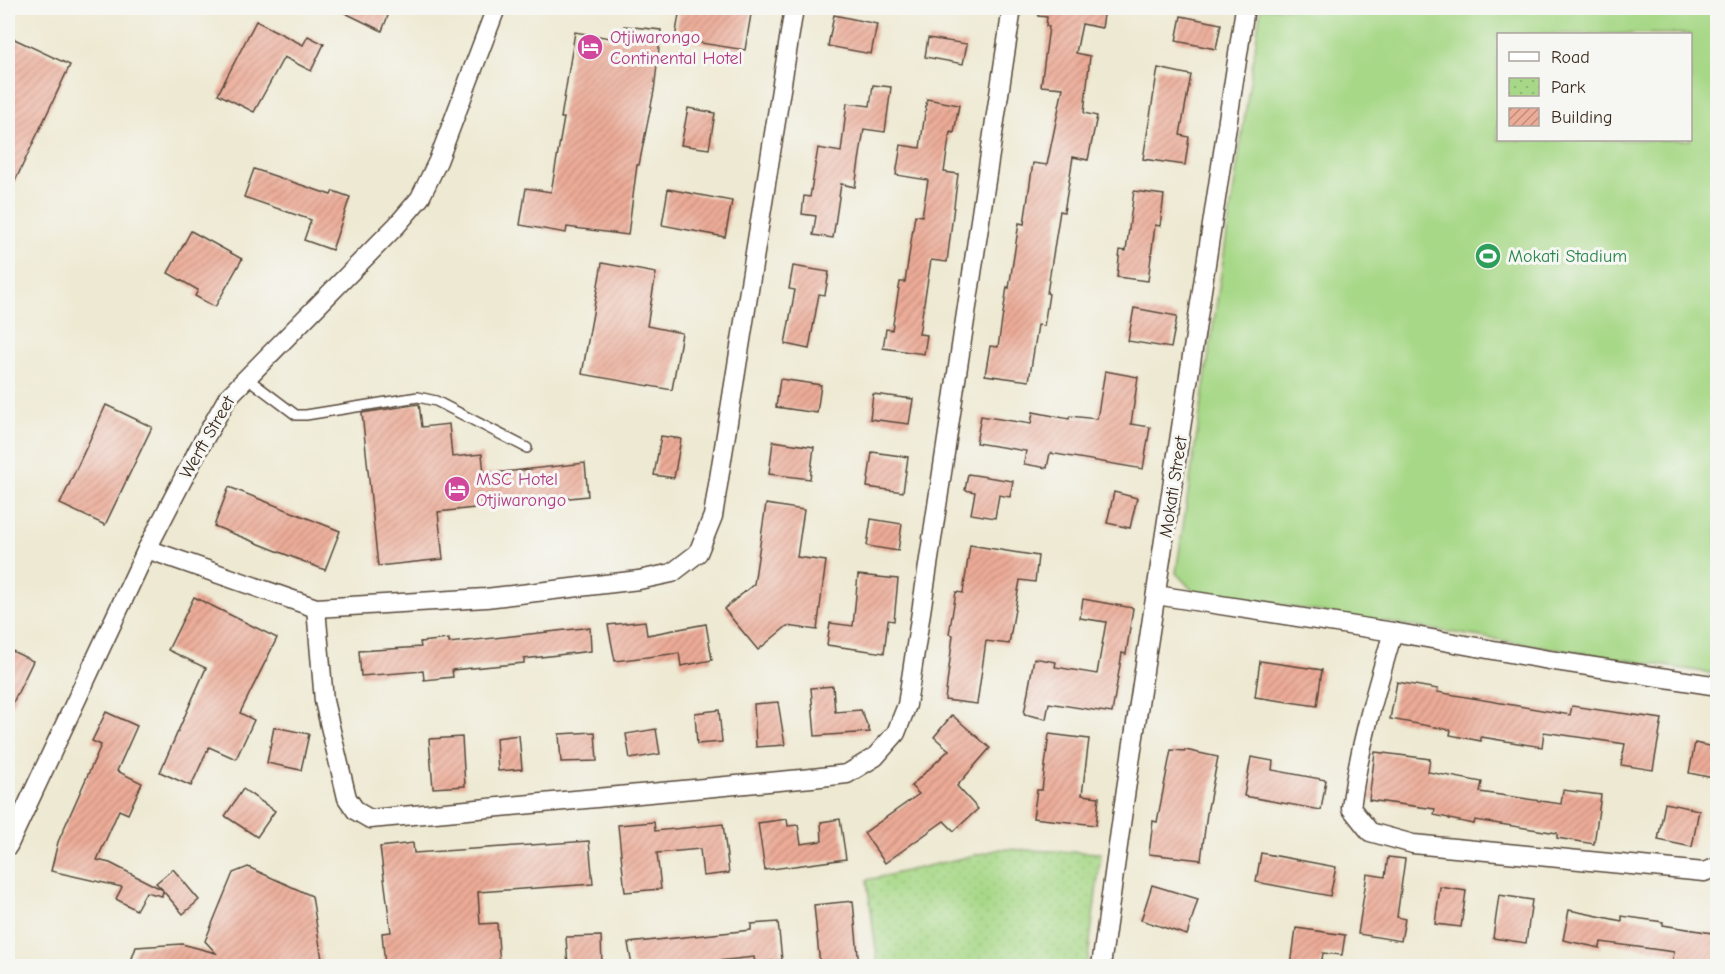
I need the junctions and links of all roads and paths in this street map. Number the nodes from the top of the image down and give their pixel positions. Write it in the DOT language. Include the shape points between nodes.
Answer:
graph roads {
  1 [pos="496,8"];
  2 [pos="794,8"];
  3 [pos="1012,8"];
  4 [pos="1245,8"];
  5 [pos="247,378"];
  6 [pos="527,448"];
  7 [pos="147,549"];
  8 [pos="1156,595"];
  9 [pos="316,608"];
  10 [pos="1394,632"];
  11 [pos="1718,686"];
  12 [pos="8,846"];
  13 [pos="1718,867"];
  14 [pos="1101,966"];
  1 -- 5 [label="street, Werft Street" via="420,198"];
  2 -- 9 [label="street" via="713,516 698,552 672,573 639,580 486,598"];
  3 -- 9 [label="street" via="907,705 896,733 875,757 847,774 370,819 356,811 347,798 324,701"];
  4 -- 8 [label="street, Mokati Street"];
  5 -- 6 [label="lane" via="296,415 418,397 436,401"];
  5 -- 7 [label="street, Werft Street" via="228,397"];
  7 -- 9 [label="street"];
  7 -- 12 [label="street, Werft Street"];
  8 -- 10 [label="street"];
  8 -- 14 [label="street, Mokati Street"];
  10 -- 11 [label="street"];
  10 -- 13 [label="street" via="1372,703 1351,808 1370,832 1413,844 1704,872"];
}
